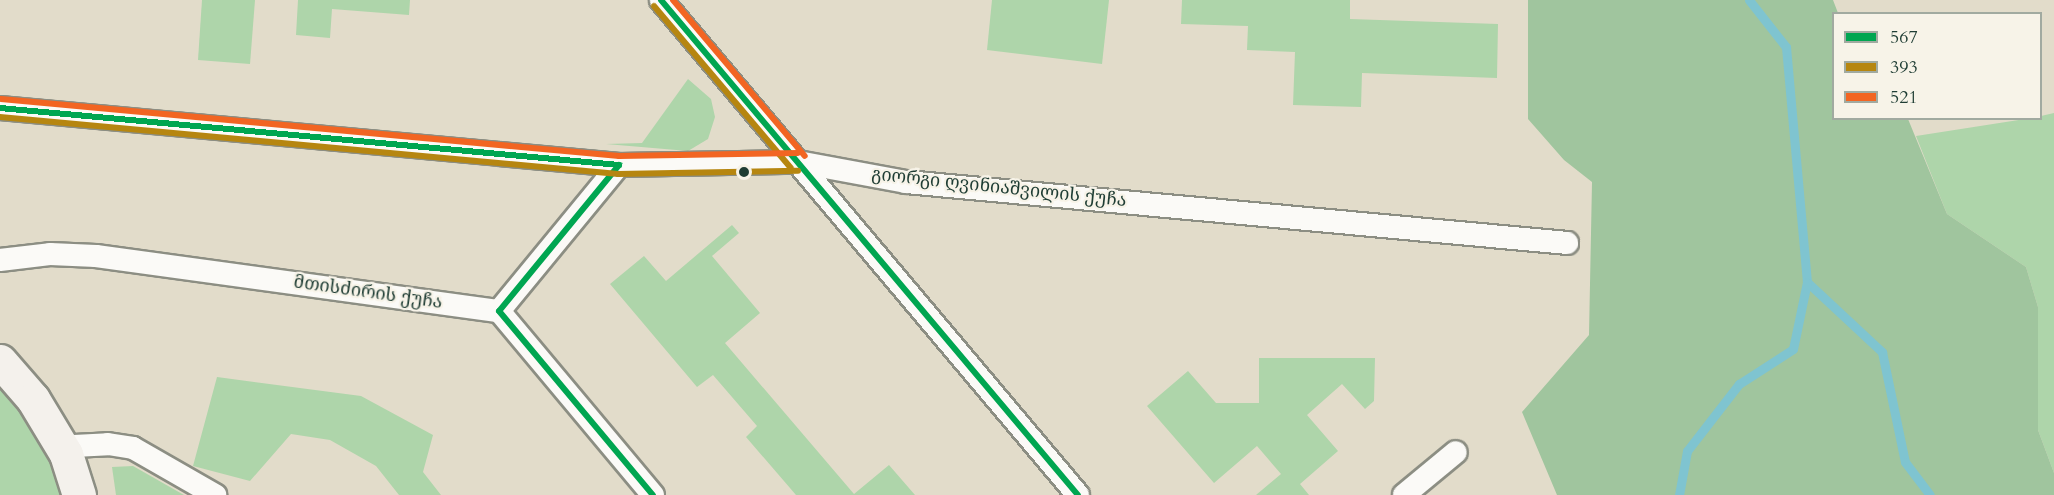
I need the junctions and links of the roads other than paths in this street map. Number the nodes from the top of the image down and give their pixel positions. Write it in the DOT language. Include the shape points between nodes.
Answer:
graph roads {
  1 [pos="661,0"];
  2 [pos="0,108"];
  3 [pos="798,162"];
  4 [pos="620,165"];
  5 [pos="1567,243"];
  6 [pos="0,260"];
  7 [pos="499,311"];
  8 [pos="0,361"];
  9 [pos="1456,452"];
  10 [pos="66,454"];
  11 [pos="79,495"];
  12 [pos="215,495"];
  13 [pos="653,495"];
  14 [pos="1078,495"];
  15 [pos="1404,495"];
  1 -- 3 [label="street"];
  2 -- 4 [label="street, გიორგი ღვინიაშვილის ქუჩა"];
  3 -- 4 [label="street, გიორგი ღვინიაშვილის ქუჩა"];
  3 -- 5 [label="street, გიორგი ღვინიაშვილის ქუჩა" via="906,182"];
  3 -- 14 [label="street"];
  4 -- 7 [label="street"];
  6 -- 7 [label="street, მთისძირის ქუჩა" via="50,254 96,256"];
  7 -- 13 [label="street"];
  8 -- 10 [label="street" via="33,399"];
  9 -- 15 [label="street"];
  10 -- 11 [label="street"];
  10 -- 12 [label="street" via="74,446 108,444 133,448"];
}
